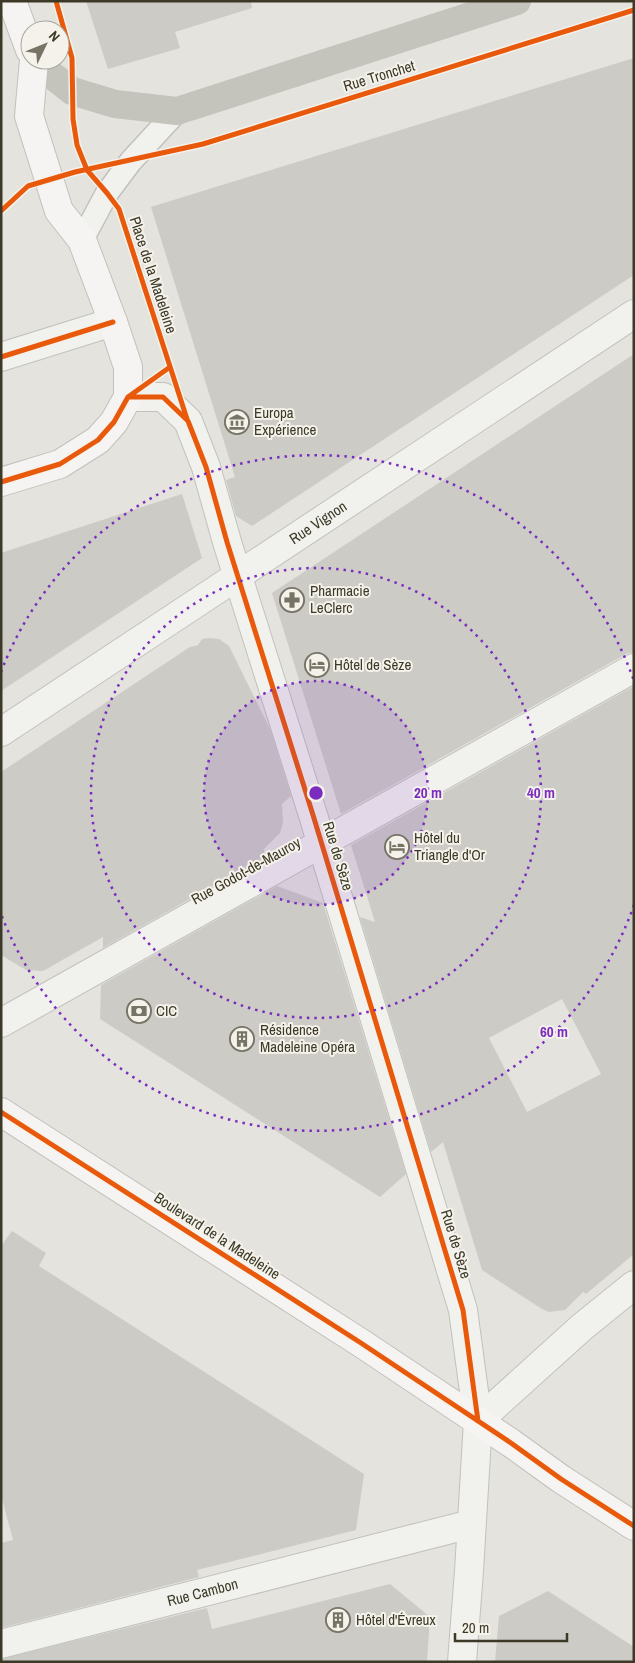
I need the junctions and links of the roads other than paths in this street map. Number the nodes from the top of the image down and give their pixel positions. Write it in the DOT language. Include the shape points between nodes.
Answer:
graph roads {
  1 [pos="12,1"];
  2 [pos="517,1"];
  3 [pos="20,22"];
  4 [pos="32,70"];
  5 [pos="48,70"];
  6 [pos="177,111"];
  7 [pos="82,240"];
  8 [pos="634,314"];
  9 [pos="113,322"];
  10 [pos="1,357"];
  11 [pos="128,397"];
  12 [pos="1,482"];
  13 [pos="238,575"];
  14 [pos="634,668"];
  15 [pos="1,732"];
  16 [pos="321,844"];
  17 [pos="1,1023"];
  18 [pos="1,1112"];
  19 [pos="634,1285"];
  20 [pos="478,1421"];
  21 [pos="471,1524"];
  22 [pos="634,1526"];
  23 [pos="1,1644"];
  24 [pos="462,1662"];
  1 -- 3 [label="main road"];
  2 -- 6 [label="main road, Rue Tronchet"];
  4 -- 7 [label="main road" via="28,116 60,211"];
  5 -- 6 [label="main road, Rue Tronchet" via="72,91 115,104"];
  6 -- 7 [label="lane, Rue Tronchet" via="107,192"];
  7 -- 9 [label="main road"];
  8 -- 13 [label="street, Rue Vignon"];
  9 -- 10 [label="street"];
  9 -- 11 [label="main road" via="128,367"];
  11 -- 12 [label="main road" via="114,422 98,440 60,464"];
  11 -- 13 [label="street, Rue de Sèze" via="163,397 188,421 206,467"];
  13 -- 15 [label="street, Rue Vignon"];
  13 -- 16 [label="street, Rue de Sèze"];
  14 -- 16 [label="street, Rue Godot-de-Mauroy"];
  16 -- 17 [label="street, Rue Godot-de-Mauroy"];
  16 -- 20 [label="street, Rue de Sèze" via="463,1310"];
  18 -- 20 [label="main road, Boulevard de la Madeleine"];
  19 -- 20 [label="street" via="582,1327"];
  20 -- 21 [label="street, Rue de Sèze"];
  20 -- 22 [label="main road, Boulevard de la Madeleine" via="561,1480"];
  21 -- 23 [label="street, Rue Cambon"];
  21 -- 24 [label="street, Rue de Sèze"];
}
